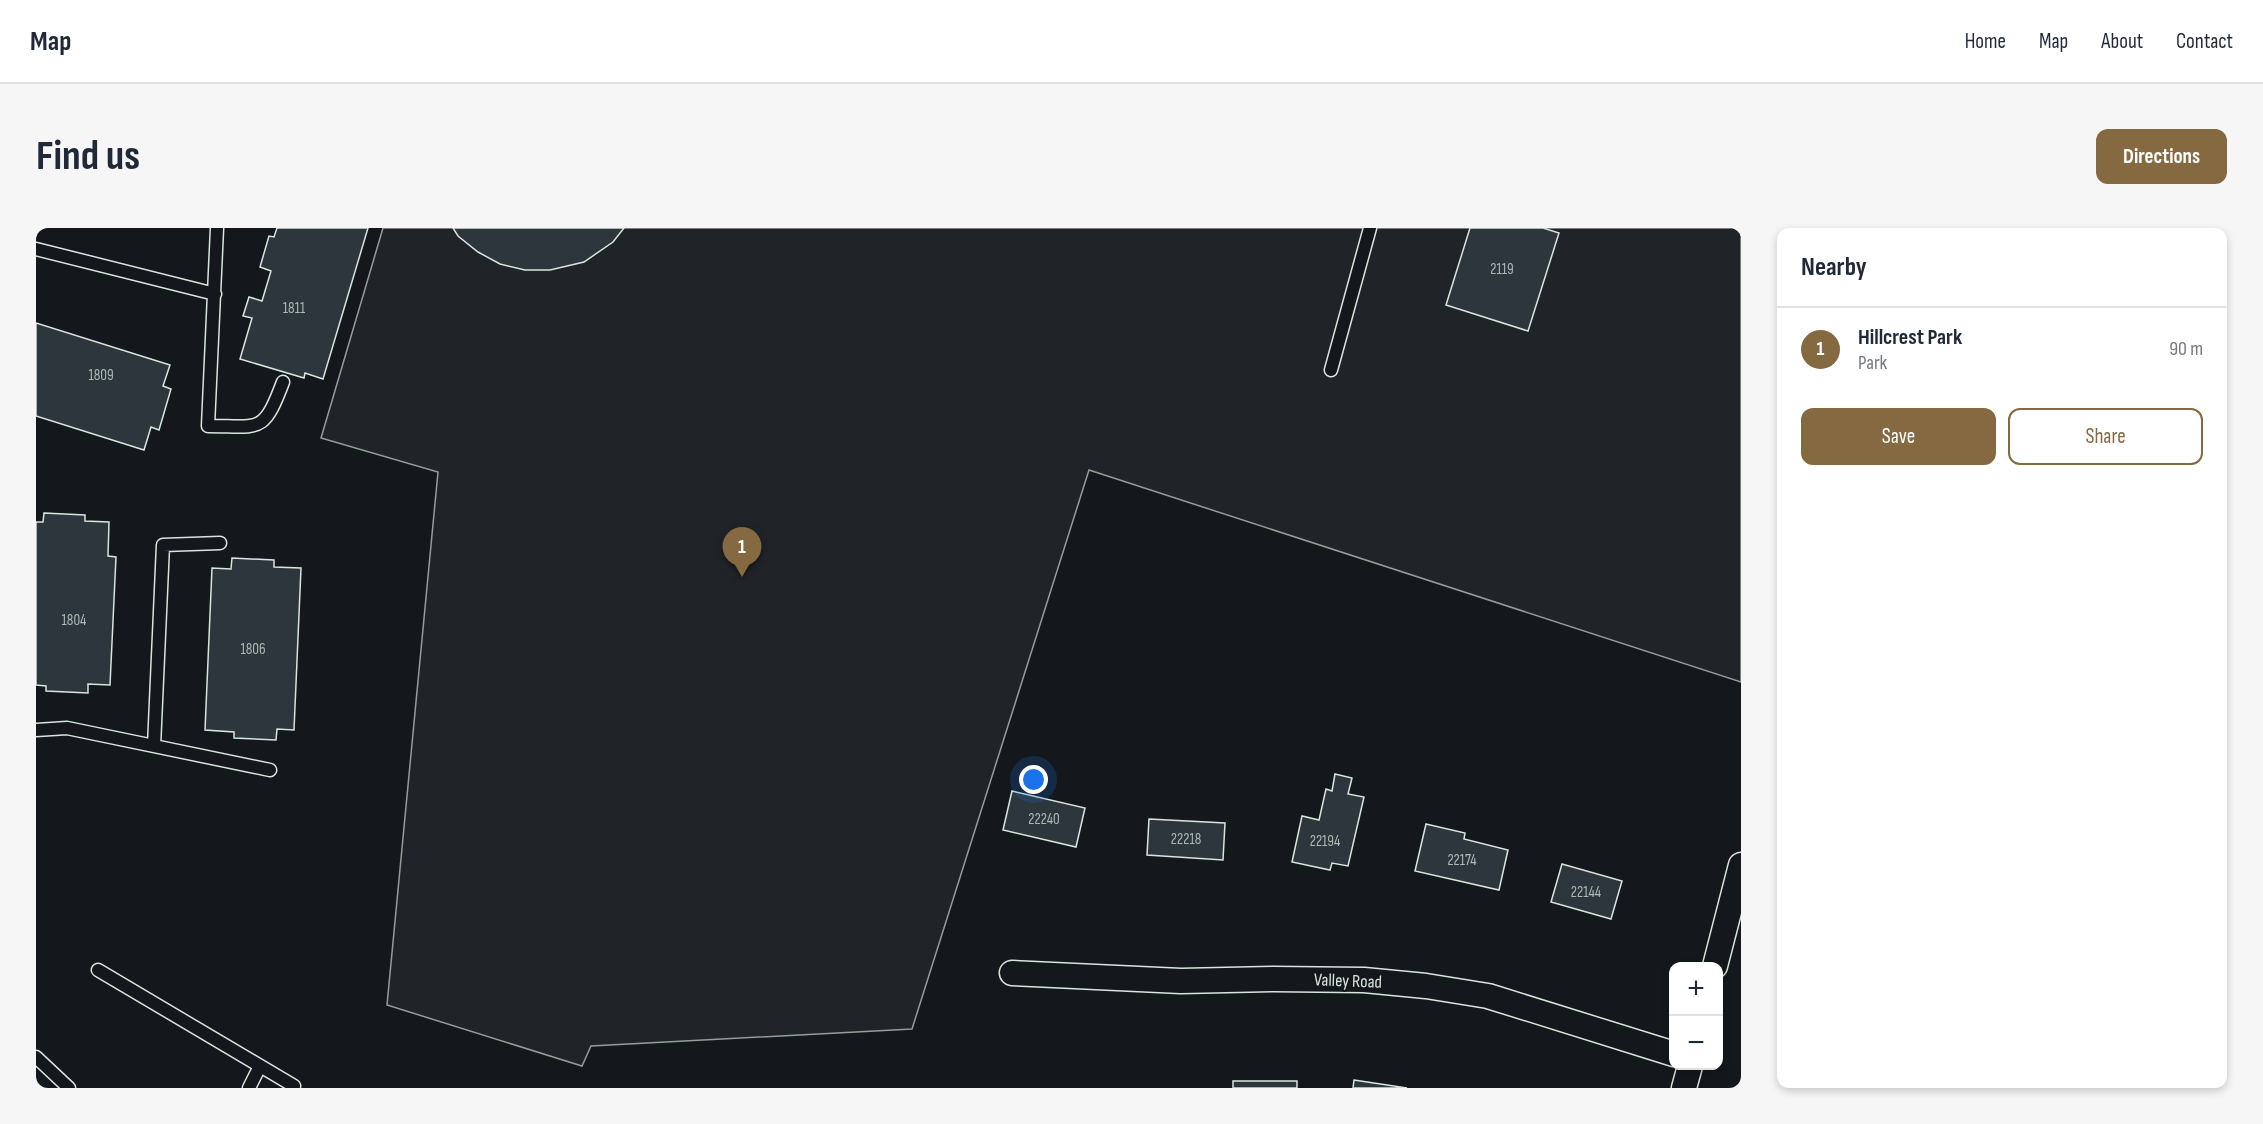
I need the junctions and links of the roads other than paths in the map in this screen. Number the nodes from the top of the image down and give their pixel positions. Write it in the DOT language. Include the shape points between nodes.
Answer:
graph roads {
  1 [pos="217,228"];
  2 [pos="1370,228"];
  3 [pos="36,249"];
  4 [pos="215,294"];
  5 [pos="1331,370"];
  6 [pos="283,382"];
  7 [pos="220,543"];
  8 [pos="36,730"];
  9 [pos="154,746"];
  10 [pos="270,770"];
  11 [pos="1741,865"];
  12 [pos="1716,962"];
  13 [pos="98,970"];
  14 [pos="1012,973"];
  15 [pos="1669,1052"];
  16 [pos="36,1057"];
  17 [pos="260,1066"];
  18 [pos="1689,1070"];
  19 [pos="294,1086"];
  20 [pos="69,1088"];
  21 [pos="249,1088"];
  22 [pos="1684,1088"];
  1 -- 4 [label="lane"];
  2 -- 5 [label="lane"];
  3 -- 4 [label="lane"];
  4 -- 6 [label="lane" via="208,426 257,426 268,417"];
  7 -- 9 [label="lane" via="163,545"];
  8 -- 9 [label="lane" via="67,728"];
  9 -- 10 [label="lane"];
  11 -- 12 [label="street"];
  13 -- 17 [label="lane"];
  14 -- 15 [label="street, Valley Road" via="1181,981 1364,980 1426,986 1488,996"];
  16 -- 20 [label="lane"];
  17 -- 19 [label="lane"];
  17 -- 21 [label="lane"];
  18 -- 22 [label="street"];
}
